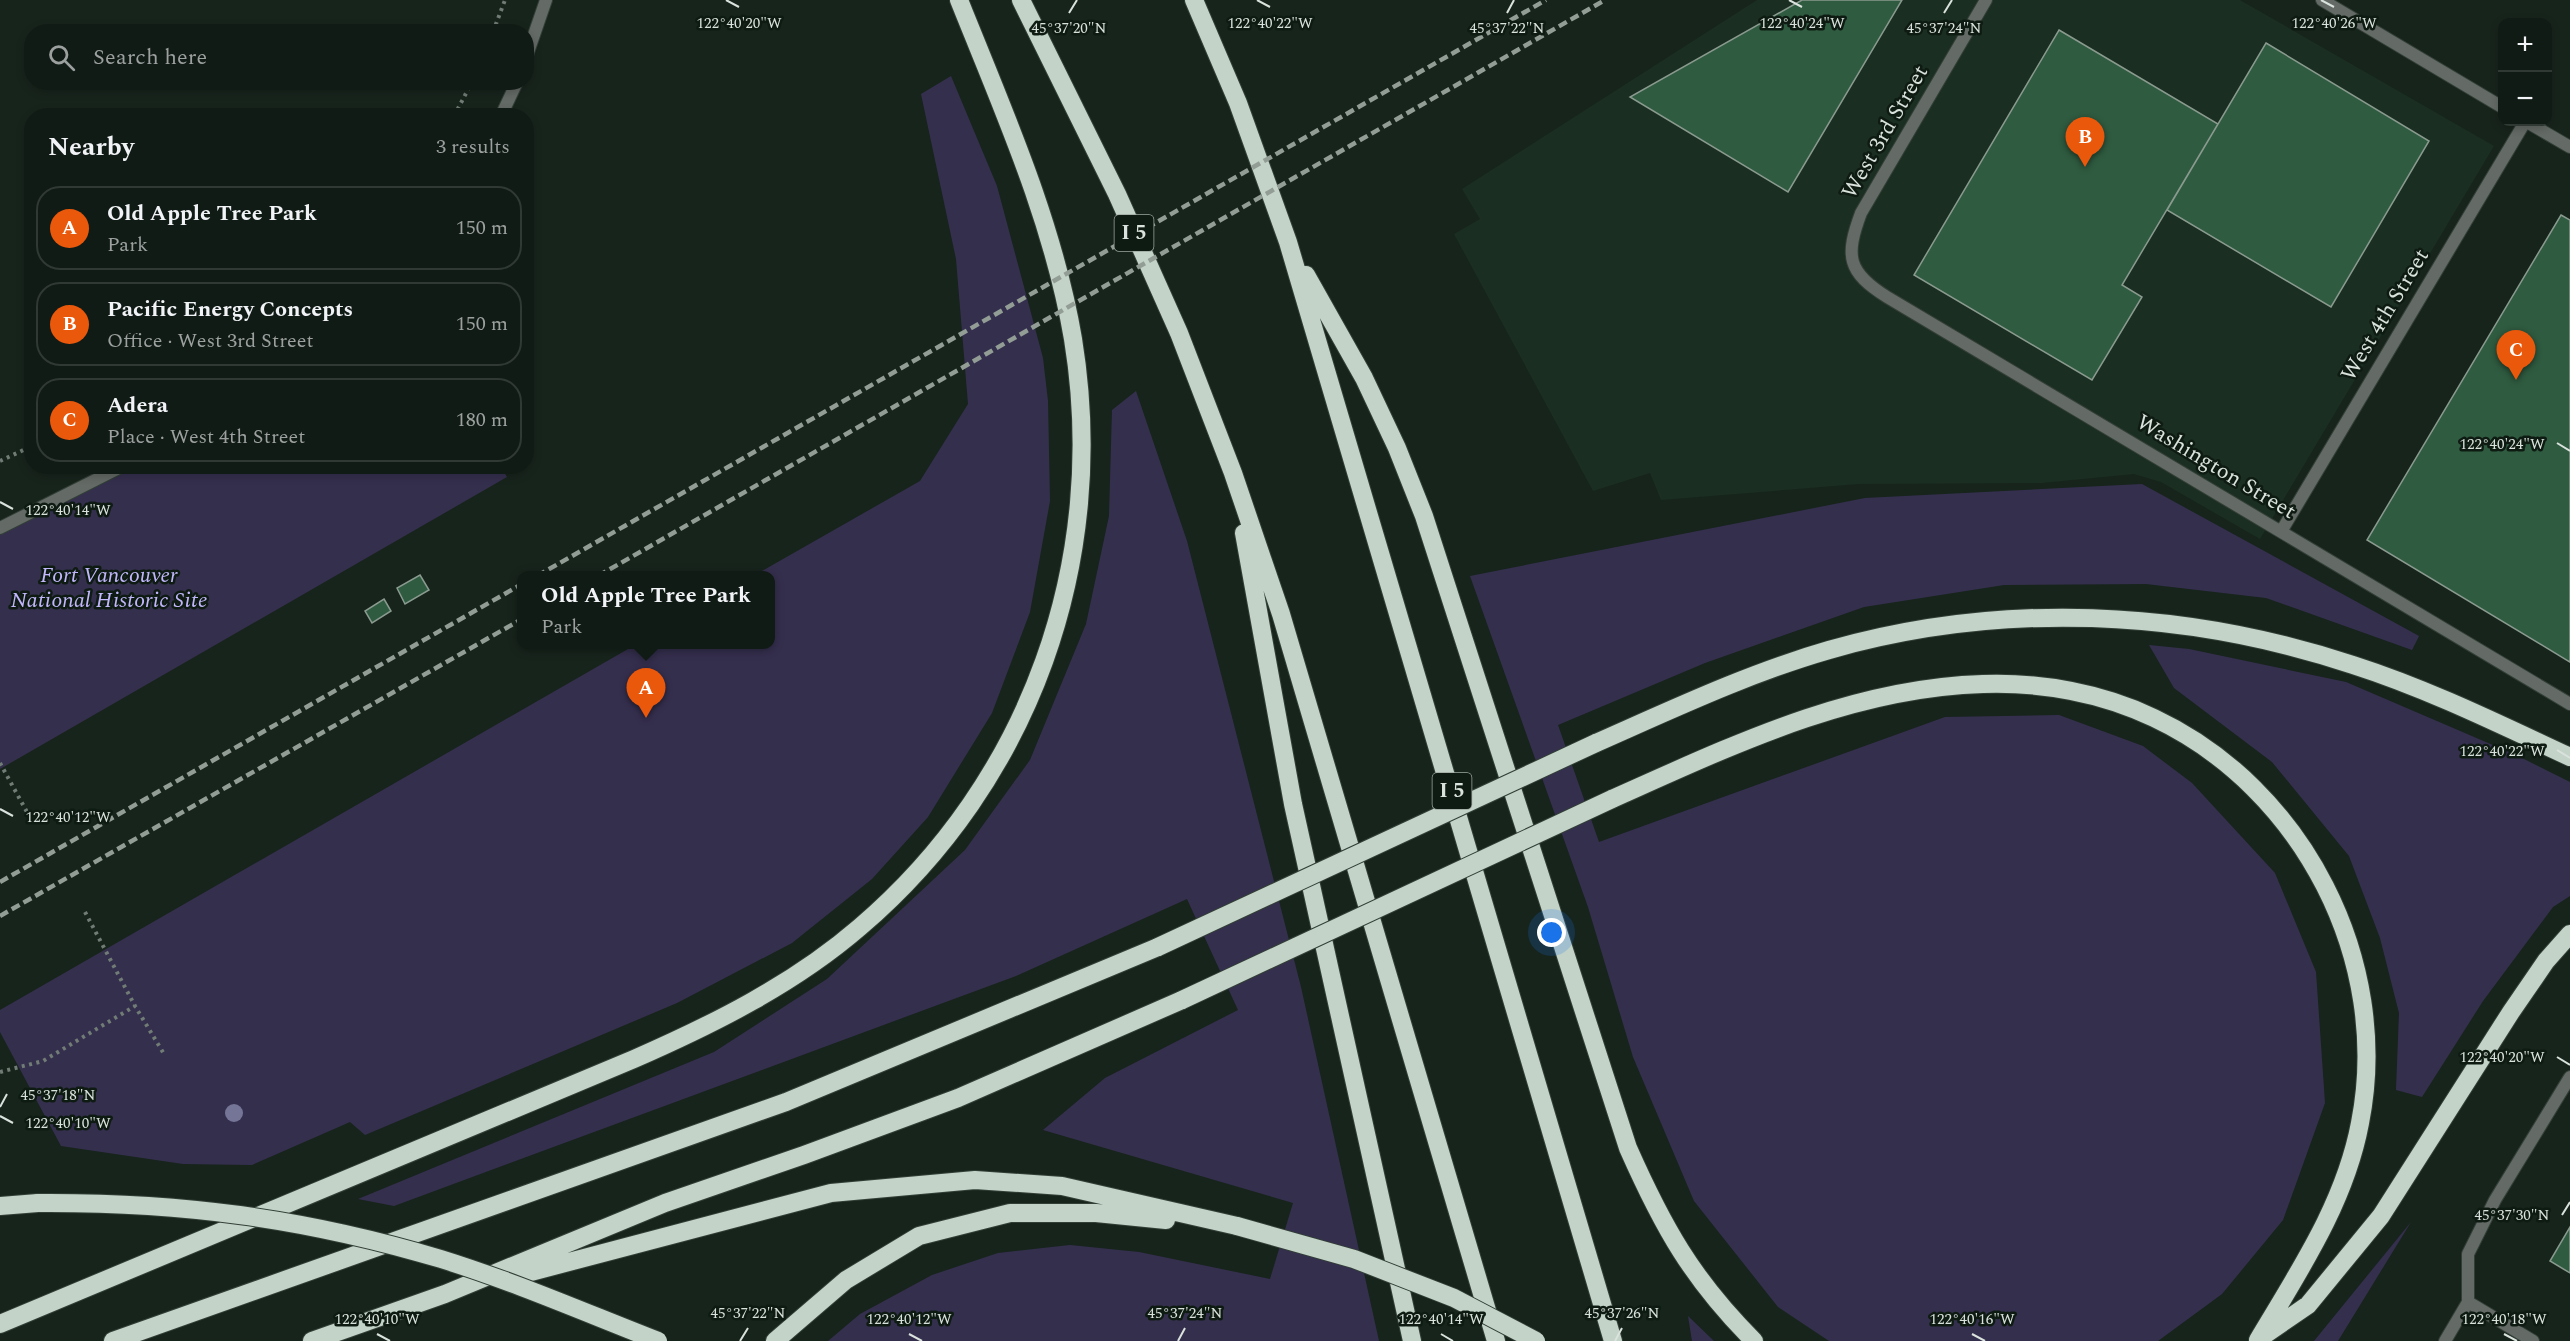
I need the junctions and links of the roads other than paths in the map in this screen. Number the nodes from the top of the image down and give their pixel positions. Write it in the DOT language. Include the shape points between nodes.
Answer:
graph roads {
  1 [pos="546,0"];
  2 [pos="959,0"];
  3 [pos="1021,0"];
  4 [pos="1194,0"];
  5 [pos="1986,0"];
  6 [pos="2322,0"];
  7 [pos="534,35"];
  8 [pos="513,90"];
  9 [pos="2498,105"];
  10 [pos="505,108"];
  11 [pos="2524,126"];
  12 [pos="2533,126"];
  13 [pos="2570,147"];
  14 [pos="1288,242"];
  15 [pos="1851,258"];
  16 [pos="1233,472"];
  17 [pos="107,474"];
  18 [pos="0,528"];
  19 [pos="2282,530"];
  20 [pos="2570,704"];
  21 [pos="2570,757"];
  22 [pos="2570,934"];
  23 [pos="2570,1077"];
  24 [pos="0,1206"];
  25 [pos="1237,1226"];
  26 [pos="445,1294"];
  27 [pos="2468,1302"];
  28 [pos="0,1324"];
  29 [pos="113,1341"];
  30 [pos="312,1341"];
  31 [pos="658,1341"];
  32 [pos="775,1341"];
  33 [pos="1412,1341"];
  34 [pos="1496,1341"];
  35 [pos="1536,1341"];
  36 [pos="1613,1341"];
  37 [pos="1754,1341"];
  38 [pos="2258,1341"];
  39 [pos="2445,1341"];
  40 [pos="2533,1341"];
  1 -- 7 [label="street"];
  2 -- 28 [label="highway" via="1052,248 1073,338 1083,470 1074,551 1053,636 1017,725 965,812 934,853 860,927 816,961 728,1015 614,1068"];
  3 -- 16 [label="highway, I 5" via="1117,194 1179,333"];
  4 -- 14 [label="highway, I 5" via="1238,103"];
  5 -- 15 [label="street, West 3rd Street" via="1861,213 1852,236"];
  6 -- 9 [label="street"];
  8 -- 10 [label="street"];
  11 -- 19 [label="street, West 4th Street"];
  12 -- 13 [label="street"];
  14 -- 36 [label="highway, I 5"];
  14 -- 37 [label="highway" via="1364,378 1424,516 1628,1148 1670,1236 1694,1274"];
  15 -- 19 [label="street, Washington Street" via="1858,276 1878,292"];
  16 -- 33 [label="highway" via="1293,804"];
  16 -- 34 [label="highway, I 5" via="1281,614"];
  17 -- 18 [label="street"];
  19 -- 20 [label="street, Washington Street"];
  21 -- 29 [label="highway, bridge" via="2355,665 2280,643 2171,624 2054,617 1975,622 1901,633 1829,650 1759,673 1596,743 1158,947 786,1102"];
  22 -- 38 [label="highway" via="2511,1012 2381,1216 2308,1305"];
  23 -- 27 [label="street" via="2495,1200 2468,1254"];
  24 -- 31 [label="highway, bridge" via="172,1206 315,1227 442,1260"];
  25 -- 26 [label="highway" via="1062,1186 975,1180 831,1193"];
  25 -- 32 [label="highway" via="1096,1213 1010,1213 919,1236 846,1280"];
  25 -- 35 [label="highway, bridge" via="1354,1259 1454,1298"];
  26 -- 30 [label="highway"];
  26 -- 38 [label="highway, bridge" via="665,1203 958,1098 1182,1000 1729,747 1811,716 1881,697 1962,685 2019,684 2086,694 2121,704 2183,733 2227,765 2267,803 2323,880 2337,909 2361,988 2366,1039 2361,1122 2344,1181 2312,1248"];
  27 -- 39 [label="street"];
  27 -- 40 [label="street"];
}
